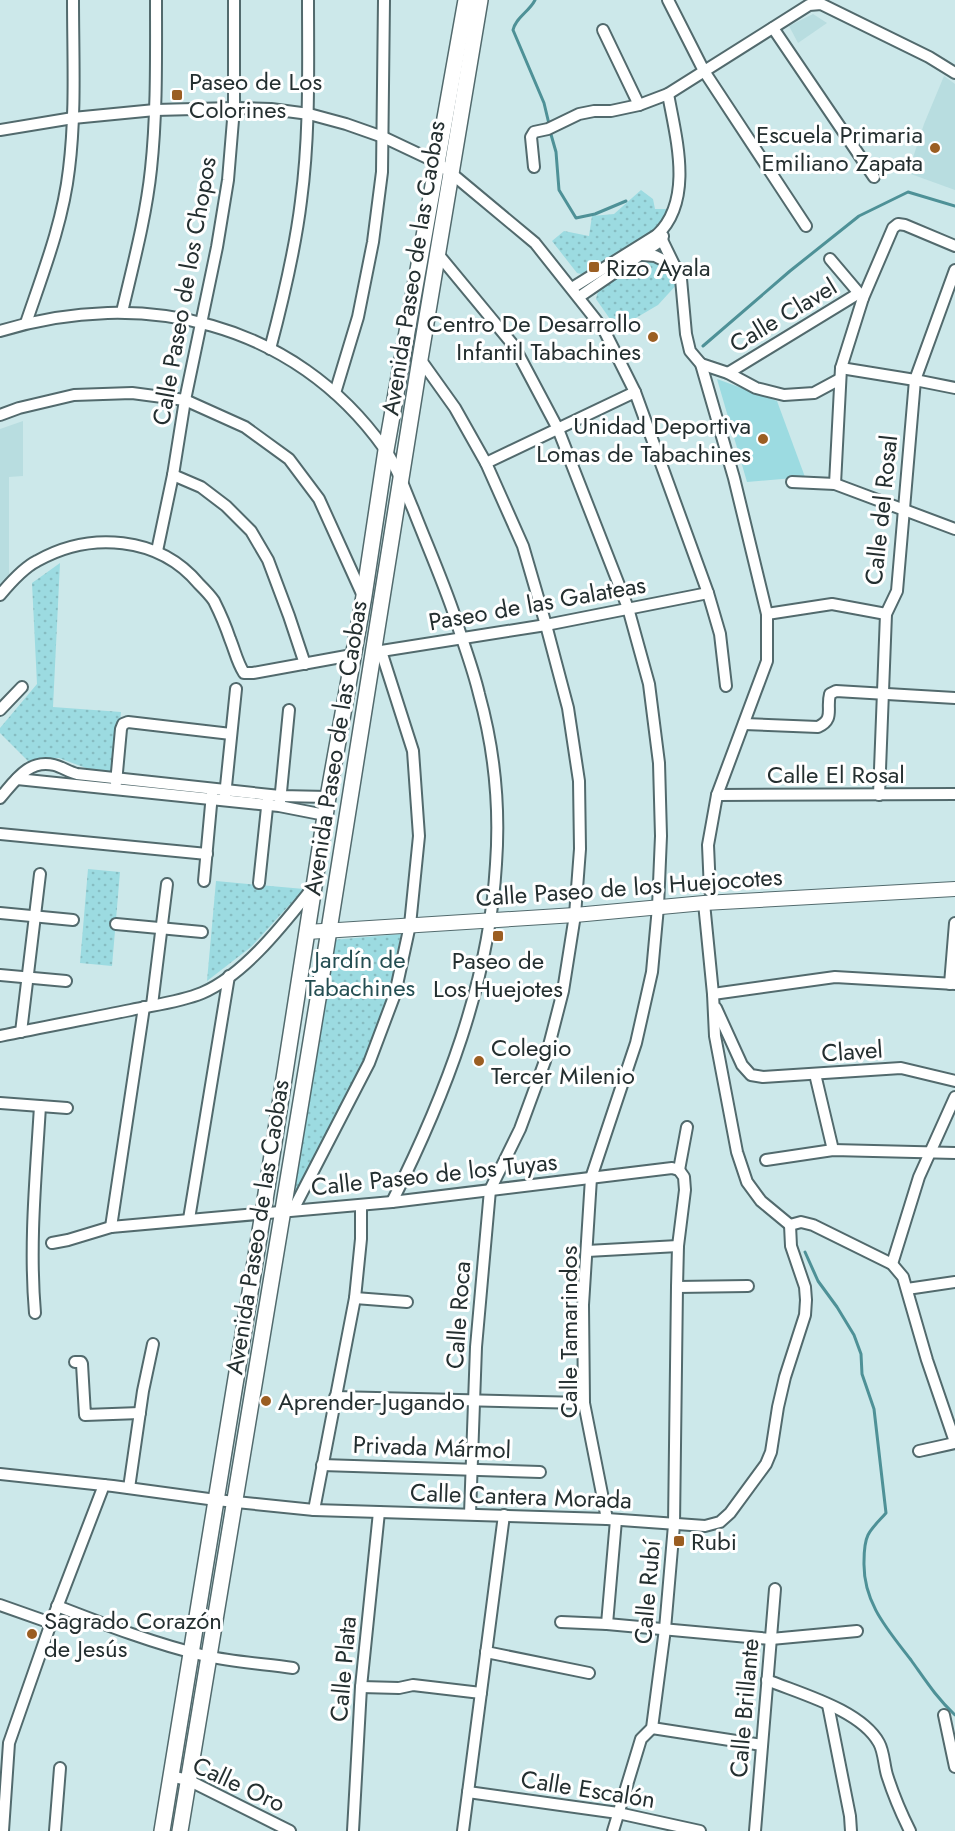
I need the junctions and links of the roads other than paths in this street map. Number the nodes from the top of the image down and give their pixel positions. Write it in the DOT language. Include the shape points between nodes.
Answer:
graph roads {
  1 [pos="73,0"];
  2 [pos="156,0"];
  3 [pos="234,0"];
  4 [pos="308,0"];
  5 [pos="384,0"];
  6 [pos="466,0"];
  7 [pos="480,0"];
  8 [pos="668,0"];
  9 [pos="821,2"];
  10 [pos="774,28"];
  11 [pos="603,30"];
  12 [pos="704,71"];
  13 [pos="955,73"];
  14 [pos="668,94"];
  15 [pos="639,105"];
  16 [pos="234,108"];
  17 [pos="155,110"];
  18 [pos="309,114"];
  19 [pos="74,117"];
  20 [pos="0,130"];
  21 [pos="383,137"];
  22 [pos="438,163"];
  23 [pos="534,167"];
  24 [pos="451,173"];
  25 [pos="874,177"];
  26 [pos="806,226"];
  27 [pos="661,235"];
  28 [pos="955,246"];
  29 [pos="438,254"];
  30 [pos="642,255"];
  31 [pos="830,259"];
  32 [pos="676,267"];
  33 [pos="955,270"];
  34 [pos="572,288"];
  35 [pos="861,296"];
  36 [pos="579,297"];
  37 [pos="122,312"];
  38 [pos="201,322"];
  39 [pos="26,323"];
  40 [pos="0,331"];
  41 [pos="270,349"];
  42 [pos="420,359"];
  43 [pos="701,364"];
  44 [pos="728,373"];
  45 [pos="840,373"];
  46 [pos="915,380"];
  47 [pos="955,388"];
  48 [pos="635,392"];
  49 [pos="335,393"];
  50 [pos="184,400"];
  51 [pos="0,415"];
  52 [pos="558,429"];
  53 [pos="386,450"];
  54 [pos="486,464"];
  55 [pos="173,475"];
  56 [pos="402,482"];
  57 [pos="792,482"];
  58 [pos="836,483"];
  59 [pos="904,511"];
  60 [pos="955,529"];
  61 [pos="157,551"];
  62 [pos="708,593"];
  63 [pos="0,595"];
  64 [pos="363,596"];
  65 [pos="628,608"];
  66 [pos="767,614"];
  67 [pos="886,614"];
  68 [pos="546,625"];
  69 [pos="462,639"];
  70 [pos="377,651"];
  71 [pos="352,655"];
  72 [pos="305,664"];
  73 [pos="726,686"];
  74 [pos="22,687"];
  75 [pos="236,689"];
  76 [pos="882,695"];
  77 [pos="955,698"];
  78 [pos="0,710"];
  79 [pos="289,710"];
  80 [pos="341,722"];
  81 [pos="744,724"];
  82 [pos="362,725"];
  83 [pos="231,734"];
  84 [pos="17,779"];
  85 [pos="116,783"];
  86 [pos="212,794"];
  87 [pos="955,794"];
  88 [pos="225,795"];
  89 [pos="717,795"];
  90 [pos="879,795"];
  91 [pos="324,797"];
  92 [pos="0,798"];
  93 [pos="268,800"];
  94 [pos="280,801"];
  95 [pos="321,814"];
  96 [pos="0,834"];
  97 [pos="207,854"];
  98 [pos="40,874"];
  99 [pos="204,880"];
  100 [pos="259,883"];
  101 [pos="166,884"];
  102 [pos="314,885"];
  103 [pos="955,889"];
  104 [pos="707,897"];
  105 [pos="658,907"];
  106 [pos="0,914"];
  107 [pos="575,915"];
  108 [pos="35,917"];
  109 [pos="73,920"];
  110 [pos="491,920"];
  111 [pos="955,923"];
  112 [pos="116,924"];
  113 [pos="410,925"];
  114 [pos="161,928"];
  115 [pos="329,930"];
  116 [pos="202,932"];
  117 [pos="307,932"];
  118 [pos="0,975"];
  119 [pos="229,976"];
  120 [pos="27,977"];
  121 [pos="66,981"];
  122 [pos="953,984"];
  123 [pos="713,998"];
  124 [pos="148,1006"];
  125 [pos="21,1032"];
  126 [pos="0,1036"];
  127 [pos="814,1074"];
  128 [pos="955,1081"];
  129 [pos="955,1097"];
  130 [pos="0,1103"];
  131 [pos="40,1106"];
  132 [pos="67,1108"];
  133 [pos="687,1127"];
  134 [pos="833,1150"];
  135 [pos="930,1152"];
  136 [pos="955,1153"];
  137 [pos="766,1160"];
  138 [pos="678,1170"];
  139 [pos="591,1178"];
  140 [pos="490,1190"];
  141 [pos="392,1202"];
  142 [pos="361,1205"];
  143 [pos="288,1211"];
  144 [pos="263,1213"];
  145 [pos="189,1220"];
  146 [pos="790,1225"];
  147 [pos="111,1227"];
  148 [pos="52,1243"];
  149 [pos="678,1246"];
  150 [pos="587,1251"];
  151 [pos="892,1264"];
  152 [pos="955,1282"];
  153 [pos="748,1286"];
  154 [pos="677,1287"];
  155 [pos="907,1289"];
  156 [pos="355,1298"];
  157 [pos="407,1302"];
  158 [pos="35,1313"];
  159 [pos="153,1344"];
  160 [pos="75,1362"];
  161 [pos="335,1396"];
  162 [pos="474,1400"];
  163 [pos="584,1403"];
  164 [pos="140,1413"];
  165 [pos="955,1443"];
  166 [pos="919,1451"];
  167 [pos="322,1465"];
  168 [pos="471,1470"];
  169 [pos="540,1472"];
  170 [pos="0,1474"];
  171 [pos="104,1485"];
  172 [pos="129,1488"];
  173 [pos="216,1500"];
  174 [pos="234,1502"];
  175 [pos="314,1510"];
  176 [pos="379,1512"];
  177 [pos="470,1514"];
  178 [pos="504,1515"];
  179 [pos="611,1520"];
  180 [pos="674,1524"];
  181 [pos="775,1589"];
  182 [pos="0,1605"];
  183 [pos="57,1606"];
  184 [pos="561,1622"];
  185 [pos="51,1623"];
  186 [pos="607,1624"];
  187 [pos="665,1629"];
  188 [pos="857,1631"];
  189 [pos="771,1639"];
  190 [pos="191,1652"];
  191 [pos="486,1652"];
  192 [pos="209,1656"];
  193 [pos="293,1668"];
  194 [pos="589,1673"];
  195 [pos="767,1680"];
  196 [pos="361,1687"];
  197 [pos="481,1694"];
  198 [pos="828,1705"];
  199 [pos="944,1715"];
  200 [pos="652,1728"];
  201 [pos="4,1743"];
  202 [pos="762,1745"];
  203 [pos="955,1767"];
  204 [pos="60,1768"];
  205 [pos="170,1776"];
  206 [pos="188,1780"];
  207 [pos="468,1792"];
  208 [pos="618,1813"];
  209 [pos="2,1817"];
  210 [pos="3,1831"];
  211 [pos="55,1831"];
  212 [pos="162,1831"];
  213 [pos="180,1831"];
  214 [pos="290,1831"];
  215 [pos="353,1831"];
  216 [pos="463,1831"];
  217 [pos="613,1831"];
  218 [pos="700,1831"];
  219 [pos="755,1831"];
  220 [pos="851,1831"];
  221 [pos="910,1831"];
  1 -- 19 [label="street"];
  2 -- 17 [label="street"];
  3 -- 16 [label="street, Calle Paseo de los Chopos"];
  4 -- 18 [label="street"];
  5 -- 21 [label="street"];
  6 -- 22 [label="main road, Avenida Paseo de las Caobas"];
  7 -- 24 [label="main road, Avenida Paseo de las Caobas"];
  8 -- 12 [label="street"];
  9 -- 10 [label="street" via="809,5"];
  9 -- 13 [label="street"];
  10 -- 12 [label="street"];
  10 -- 25 [label="street"];
  11 -- 15 [label="street"];
  12 -- 14 [label="street"];
  12 -- 26 [label="street"];
  14 -- 15 [label="street"];
  14 -- 27 [label="street" via="681,169 675,212"];
  15 -- 23 [label="street" via="594,111 534,132"];
  16 -- 17 [label="street"];
  16 -- 18 [label="street"];
  16 -- 38 [label="street, Calle Paseo de los Chopos" via="226,191"];
  17 -- 19 [label="street"];
  17 -- 37 [label="street" via="151,171"];
  18 -- 21 [label="street"];
  18 -- 41 [label="street" via="302,202"];
  19 -- 20 [label="street"];
  19 -- 39 [label="street" via="60,221"];
  21 -- 22 [label="street"];
  21 -- 49 [label="street" via="373,242 358,317"];
  22 -- 24 [label="street"];
  22 -- 53 [label="main road, Avenida Paseo de las Caobas"];
  24 -- 29 [label="main road, Avenida Paseo de las Caobas"];
  24 -- 34 [label="street" via="535,243"];
  27 -- 30 [label="street"];
  27 -- 32 [label="street"];
  27 -- 34 [label="street"];
  28 -- 35 [label="street" via="898,224"];
  29 -- 42 [label="main road, Avenida Paseo de las Caobas"];
  29 -- 52 [label="street, Calle Tamarindos" via="514,346"];
  30 -- 32 [label="street" via="655,256"];
  30 -- 36 [label="street"];
  31 -- 35 [label="street"];
  32 -- 43 [label="street" via="690,351"];
  33 -- 46 [label="street, Calle del Rosal"];
  34 -- 36 [label="street"];
  35 -- 44 [label="street, Calle Clavel"];
  35 -- 45 [label="street"];
  36 -- 48 [label="street" via="604,330"];
  37 -- 38 [label="street"];
  37 -- 39 [label="street" via="73,314"];
  38 -- 41 [label="street"];
  38 -- 50 [label="street, Calle Paseo de los Chopos"];
  39 -- 40 [label="street"];
  41 -- 49 [label="street"];
  42 -- 54 [label="street" via="455,408"];
  42 -- 56 [label="main road, Avenida Paseo de las Caobas"];
  43 -- 44 [label="street"];
  43 -- 66 [label="street"];
  44 -- 45 [label="street" via="756,388 784,395 814,393"];
  45 -- 46 [label="street"];
  45 -- 58 [label="street"];
  46 -- 47 [label="street"];
  46 -- 59 [label="street, Calle del Rosal"];
  48 -- 52 [label="street"];
  48 -- 62 [label="street"];
  49 -- 53 [label="street"];
  50 -- 51 [label="street" via="132,393 74,395"];
  50 -- 55 [label="street, Calle Paseo de los Chopos"];
  50 -- 64 [label="street" via="245,427 289,459 319,499"];
  52 -- 54 [label="street"];
  52 -- 65 [label="street, Calle Tamarindos"];
  53 -- 56 [label="street"];
  53 -- 64 [label="main road, Avenida Paseo de las Caobas"];
  54 -- 68 [label="street" via="523,546"];
  55 -- 61 [label="street, Calle Paseo de los Chopos"];
  55 -- 72 [label="street" via="201,487 251,531 268,560"];
  56 -- 69 [label="street"];
  56 -- 70 [label="main road, Avenida Paseo de las Caobas"];
  57 -- 58 [label="street"];
  58 -- 59 [label="street"];
  59 -- 60 [label="street"];
  59 -- 67 [label="street, Calle del Rosal" via="897,591"];
  61 -- 63 [label="street" via="126,542 98,541 62,549 35,562"];
  61 -- 72 [label="street" via="189,571 213,600 244,673"];
  62 -- 65 [label="street, Paseo de las Galateas"];
  62 -- 73 [label="street" via="720,634"];
  64 -- 71 [label="main road, Avenida Paseo de las Caobas"];
  65 -- 68 [label="street, Paseo de las Galateas"];
  65 -- 105 [label="street, Calle Tamarindos" via="649,684 659,763"];
  66 -- 67 [label="street" via="832,604"];
  66 -- 81 [label="street" via="766,661"];
  67 -- 76 [label="street, Calle del Rosal"];
  68 -- 69 [label="street, Paseo de las Galateas"];
  68 -- 107 [label="street" via="568,708 579,781 580,849"];
  69 -- 70 [label="street, Paseo de las Galateas"];
  69 -- 110 [label="street" via="491,749 496,863"];
  70 -- 82 [label="main road, Avenida Paseo de las Caobas"];
  70 -- 113 [label="street" via="413,751 420,836"];
  71 -- 72 [label="street"];
  71 -- 80 [label="main road, Avenida Paseo de las Caobas"];
  74 -- 78 [label="street"];
  75 -- 83 [label="street"];
  76 -- 77 [label="street"];
  76 -- 81 [label="street" via="830,694 829,719 819,727"];
  76 -- 90 [label="street, Calle del Rosal"];
  79 -- 94 [label="street"];
  80 -- 82 [label="main road"];
  80 -- 91 [label="main road, Avenida Paseo de las Caobas"];
  81 -- 89 [label="street"];
  82 -- 115 [label="main road, Avenida Paseo de las Caobas"];
  83 -- 85 [label="street" via="123,724"];
  83 -- 88 [label="street"];
  84 -- 85 [label="street"];
  84 -- 85 [label="street" via="27,769 45,764"];
  84 -- 92 [label="street"];
  85 -- 86 [label="street"];
  86 -- 88 [label="street"];
  86 -- 97 [label="street"];
  87 -- 90 [label="street, Calle El Rosal"];
  88 -- 93 [label="street"];
  89 -- 90 [label="street, Calle El Rosal"];
  89 -- 104 [label="street" via="708,845"];
  91 -- 94 [label="street"];
  91 -- 95 [label="main road, Avenida Paseo de las Caobas"];
  93 -- 94 [label="street"];
  93 -- 100 [label="street"];
  94 -- 95 [label="street"];
  95 -- 102 [label="main road, Avenida Paseo de las Caobas"];
  96 -- 97 [label="street"];
  97 -- 99 [label="street"];
  98 -- 108 [label="street"];
  101 -- 114 [label="street"];
  102 -- 117 [label="main road, Avenida Paseo de las Caobas"];
  102 -- 119 [label="street" via="275,934"];
  103 -- 104 [label="street, Calle Paseo de los Huejocotes"];
  104 -- 105 [label="street, Calle Paseo de los Huejocotes"];
  104 -- 123 [label="street"];
  105 -- 107 [label="street, Calle Paseo de los Huejocotes"];
  105 -- 139 [label="street, Calle Tamarindos" via="652,972 636,1043"];
  106 -- 108 [label="street"];
  107 -- 110 [label="street, Calle Paseo de los Huejocotes"];
  107 -- 140 [label="street" via="563,991 545,1061 520,1129"];
  108 -- 109 [label="street"];
  108 -- 120 [label="street"];
  110 -- 113 [label="street, Calle Paseo de los Huejocotes"];
  110 -- 141 [label="street" via="479,978 443,1093"];
  111 -- 122 [label="street"];
  112 -- 114 [label="street"];
  113 -- 115 [label="street, Calle Paseo de los Huejocotes"];
  113 -- 143 [label="street" via="394,994 369,1063"];
  114 -- 116 [label="street"];
  114 -- 124 [label="street"];
  115 -- 117 [label="street, Calle Paseo de los Huejocotes"];
  115 -- 143 [label="main road, Avenida Paseo de las Caobas"];
  117 -- 144 [label="main road, Avenida Paseo de las Caobas"];
  118 -- 120 [label="street"];
  119 -- 124 [label="street" via="202,993"];
  119 -- 145 [label="street"];
  120 -- 121 [label="street"];
  120 -- 125 [label="street"];
  122 -- 123 [label="street" via="835,977"];
  123 -- 127 [label="street, Clavel" via="742,1065 751,1075"];
  123 -- 146 [label="street" via="715,1036 747,1182 761,1201"];
  124 -- 125 [label="street"];
  124 -- 147 [label="street"];
  125 -- 126 [label="street"];
  127 -- 128 [label="street, Clavel" via="901,1068"];
  127 -- 134 [label="street"];
  129 -- 135 [label="street"];
  130 -- 131 [label="street"];
  131 -- 132 [label="street"];
  131 -- 158 [label="street" via="32,1249"];
  133 -- 138 [label="street"];
  134 -- 135 [label="street"];
  134 -- 137 [label="street"];
  135 -- 136 [label="street"];
  135 -- 151 [label="street"];
  138 -- 139 [label="street, Calle Paseo de los Tuyas"];
  138 -- 149 [label="street, Calle Rubí" via="684,1177 685,1191"];
  139 -- 140 [label="street, Calle Paseo de los Tuyas"];
  139 -- 150 [label="street, Calle Tamarindos"];
  140 -- 141 [label="street, Calle Paseo de los Tuyas"];
  140 -- 162 [label="street, Calle Roca"];
  141 -- 142 [label="street, Calle Paseo de los Tuyas"];
  142 -- 143 [label="street, Calle Paseo de los Tuyas"];
  142 -- 156 [label="street"];
  143 -- 144 [label="street, Calle Paseo de los Tuyas"];
  143 -- 174 [label="main road, Avenida Paseo de las Caobas"];
  144 -- 145 [label="street, Calle Paseo de los Tuyas"];
  144 -- 173 [label="main road, Avenida Paseo de las Caobas"];
  145 -- 147 [label="street, Calle Paseo de los Tuyas"];
  146 -- 151 [label="street" via="813,1225"];
  146 -- 180 [label="street, Calle Cantera Morada" via="791,1246 807,1300 785,1377 771,1452 766,1464 720,1522 705,1526"];
  147 -- 148 [label="street, Calle Paseo de los Tuyas"];
  149 -- 150 [label="street"];
  149 -- 154 [label="street, Calle Rubí"];
  150 -- 163 [label="street, Calle Tamarindos"];
  151 -- 155 [label="street"];
  152 -- 155 [label="street"];
  153 -- 154 [label="street"];
  154 -- 180 [label="street, Calle Rubí"];
  155 -- 165 [label="street"];
  156 -- 157 [label="street"];
  156 -- 161 [label="street"];
  159 -- 164 [label="street"];
  160 -- 164 [label="street" via="82,1364 85,1415"];
  161 -- 162 [label="street"];
  161 -- 167 [label="street"];
  162 -- 163 [label="street"];
  162 -- 168 [label="street, Calle Roca"];
  163 -- 179 [label="street, Calle Tamarindos"];
  164 -- 172 [label="street"];
  165 -- 166 [label="street"];
  167 -- 168 [label="street, Privada Mármol"];
  167 -- 175 [label="street"];
  168 -- 169 [label="street, Privada Mármol"];
  168 -- 177 [label="street, Calle Roca"];
  170 -- 171 [label="street, Calle Cantera Morada"];
  171 -- 172 [label="street, Calle Cantera Morada"];
  171 -- 183 [label="street"];
  172 -- 173 [label="street, Calle Cantera Morada"];
  173 -- 174 [label="street, Calle Cantera Morada"];
  173 -- 190 [label="main road, Avenida Paseo de las Caobas"];
  174 -- 175 [label="street, Calle Cantera Morada"];
  174 -- 192 [label="main road, Avenida Paseo de las Caobas"];
  175 -- 176 [label="street, Calle Cantera Morada"];
  176 -- 177 [label="street, Calle Cantera Morada"];
  176 -- 196 [label="street, Calle Plata"];
  177 -- 178 [label="street, Calle Cantera Morada"];
  178 -- 179 [label="street, Calle Cantera Morada"];
  178 -- 191 [label="street"];
  179 -- 180 [label="street, Calle Cantera Morada"];
  179 -- 186 [label="street, Calle Tamarindos"];
  180 -- 187 [label="street, Calle Rubí"];
  181 -- 189 [label="street, Calle Brillante"];
  182 -- 185 [label="street"];
  183 -- 185 [label="street"];
  183 -- 190 [label="street" via="123,1632"];
  184 -- 186 [label="street"];
  185 -- 201 [label="street"];
  186 -- 187 [label="street"];
  187 -- 189 [label="street"];
  187 -- 200 [label="street, Calle Rubí"];
  188 -- 189 [label="street"];
  189 -- 195 [label="street, Calle Brillante"];
  190 -- 192 [label="street"];
  190 -- 205 [label="main road, Avenida Paseo de las Caobas"];
  191 -- 194 [label="street"];
  191 -- 197 [label="street"];
  192 -- 193 [label="street"];
  192 -- 206 [label="main road, Avenida Paseo de las Caobas"];
  195 -- 198 [label="street"];
  195 -- 202 [label="street, Calle Brillante"];
  196 -- 197 [label="street" via="413,1685"];
  196 -- 215 [label="street, Calle Plata"];
  197 -- 207 [label="street"];
  198 -- 220 [label="street"];
  198 -- 221 [label="street" via="851,1714 868,1727 880,1744 887,1774"];
  199 -- 203 [label="street"];
  200 -- 202 [label="street"];
  200 -- 208 [label="street, Calle Rubí" via="641,1739"];
  201 -- 209 [label="street"];
  202 -- 219 [label="street, Calle Brillante"];
  204 -- 211 [label="street"];
  205 -- 206 [label="street, Calle Oro"];
  205 -- 212 [label="main road, Avenida Paseo de las Caobas"];
  206 -- 213 [label="main road, Avenida Paseo de las Caobas"];
  206 -- 214 [label="street, Calle Oro"];
  207 -- 208 [label="street, Calle Escalón"];
  207 -- 216 [label="street"];
  208 -- 217 [label="street, Calle Rubí"];
  208 -- 218 [label="street, Calle Escalón"];
  209 -- 210 [label="street"];
}
